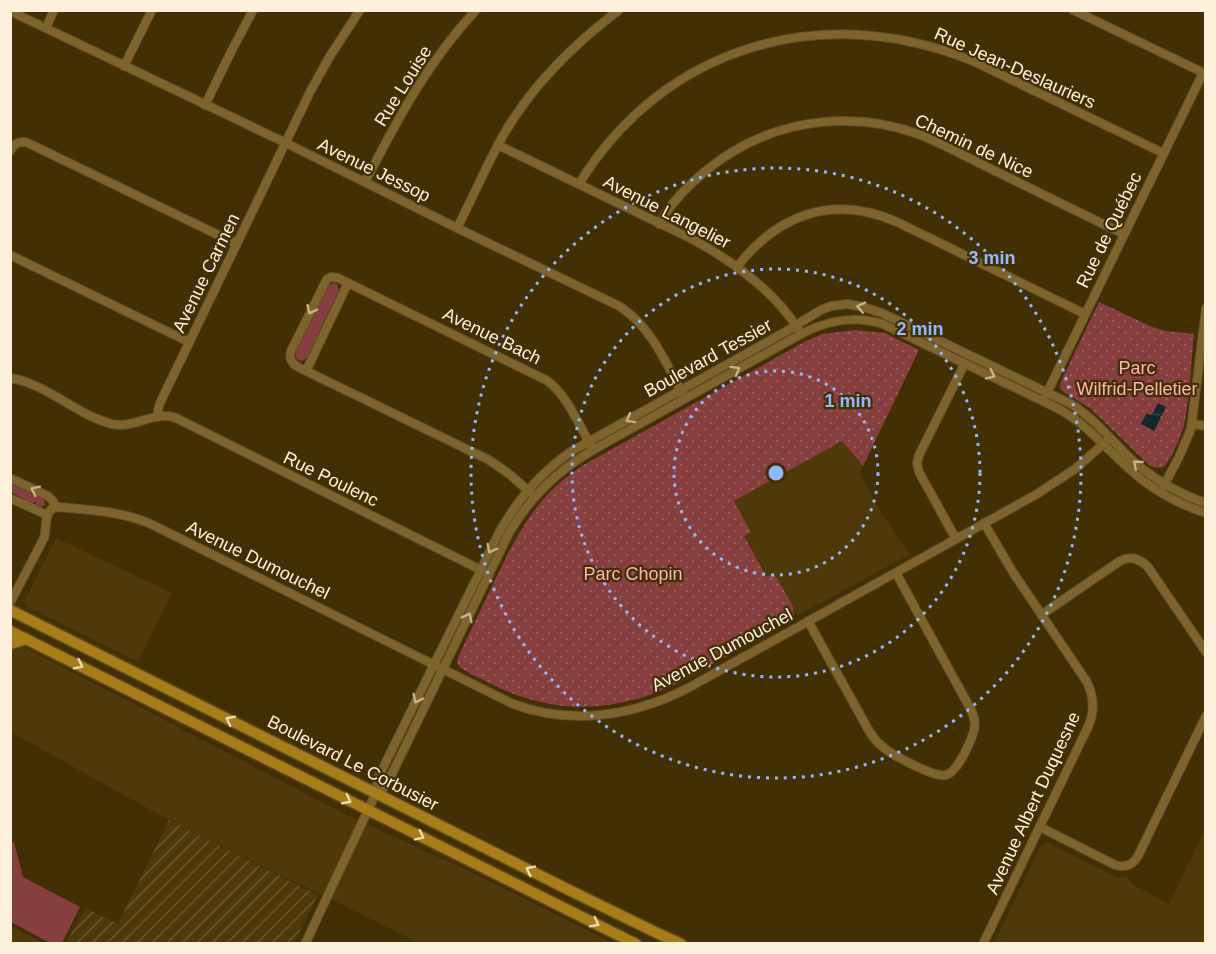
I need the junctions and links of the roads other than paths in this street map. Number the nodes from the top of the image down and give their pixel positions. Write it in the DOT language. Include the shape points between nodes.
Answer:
graph roads {
  1 [pos="54,10"];
  2 [pos="152,10"];
  3 [pos="254,10"];
  4 [pos="360,10"];
  5 [pos="476,10"];
  6 [pos="619,10"];
  7 [pos="1073,10"];
  8 [pos="10,11"];
  9 [pos="46,28"];
  10 [pos="124,66"];
  11 [pos="1204,74"];
  12 [pos="205,105"];
  13 [pos="286,143"];
  14 [pos="498,145"];
  15 [pos="10,152"];
  16 [pos="1163,153"];
  17 [pos="365,182"];
  18 [pos="579,184"];
  19 [pos="659,224"];
  20 [pos="458,228"];
  21 [pos="1124,234"];
  22 [pos="237,244"];
  23 [pos="10,255"];
  24 [pos="737,267"];
  25 [pos="348,283"];
  26 [pos="1206,308"];
  27 [pos="1085,314"];
  28 [pos="796,326"];
  29 [pos="801,334"];
  30 [pos="189,342"];
  31 [pos="1203,349"];
  32 [pos="965,363"];
  33 [pos="306,371"];
  34 [pos="10,378"];
  35 [pos="683,395"];
  36 [pos="1045,397"];
  37 [pos="158,417"];
  38 [pos="1192,424"];
  39 [pos="1206,426"];
  40 [pos="588,441"];
  41 [pos="1107,441"];
  42 [pos="593,450"];
  43 [pos="10,478"];
  44 [pos="1162,488"];
  45 [pos="531,494"];
  46 [pos="10,498"];
  47 [pos="1206,503"];
  48 [pos="55,507"];
  49 [pos="1206,513"];
  50 [pos="47,515"];
  51 [pos="984,523"];
  52 [pos="956,539"];
  53 [pos="485,572"];
  54 [pos="896,573"];
  55 [pos="10,603"];
  56 [pos="10,610"];
  57 [pos="1041,615"];
  58 [pos="808,621"];
  59 [pos="10,631"];
  60 [pos="26,639"];
  61 [pos="10,644"];
  62 [pos="1206,652"];
  63 [pos="434,665"];
  64 [pos="443,669"];
  65 [pos="1206,716"];
  66 [pos="376,793"];
  67 [pos="368,810"];
  68 [pos="1040,827"];
  69 [pos="305,944"];
  70 [pos="636,944"];
  71 [pos="681,944"];
  72 [pos="983,944"];
  1 -- 9 [label="street"];
  2 -- 10 [label="street"];
  3 -- 12 [label="street"];
  4 -- 13 [label="street, Avenue Carmen" via="325,65"];
  5 -- 17 [label="street, Rue Louise" via="423,77"];
  6 -- 14 [label="street" via="560,61"];
  7 -- 11 [label="street"];
  8 -- 9 [label="street, Avenue Jessop"];
  9 -- 10 [label="street, Avenue Jessop"];
  10 -- 12 [label="street, Avenue Jessop"];
  11 -- 16 [label="street, Rue de Québec"];
  12 -- 13 [label="street, Avenue Jessop"];
  13 -- 17 [label="street, Avenue Jessop"];
  13 -- 22 [label="street, Avenue Carmen"];
  14 -- 18 [label="street, Avenue Langelier"];
  14 -- 20 [label="street"];
  15 -- 22 [label="street" via="15,144 28,143"];
  16 -- 18 [label="street, Rue Jean-Deslauriers" via="945,50 887,35 828,32 788,36 749,46 686,75 623,125"];
  16 -- 21 [label="street, Rue de Québec"];
  17 -- 20 [label="street, Avenue Jessop"];
  18 -- 19 [label="street, Avenue Langelier"];
  19 -- 21 [label="street, Chemin de Nice" via="698,178 738,149 784,129 842,121 882,124 920,135"];
  19 -- 24 [label="street, Avenue Langelier"];
  20 -- 35 [label="street, Avenue Jessop" via="629,313 648,333"];
  21 -- 27 [label="street, Rue de Québec"];
  22 -- 30 [label="street, Avenue Carmen"];
  23 -- 30 [label="street"];
  24 -- 27 [label="street" via="765,236 792,220 822,212 860,211 897,222"];
  24 -- 28 [label="street, Avenue Langelier"];
  25 -- 33 [label="street"];
  25 -- 33 [label="street, one-way" via="336,277 326,280 291,351 290,359 295,366"];
  25 -- 40 [label="street, Avenue Bach" via="546,380 562,395"];
  26 -- 31 [label="street"];
  27 -- 36 [label="street, Rue de Québec"];
  28 -- 29 [label="street, Avenue Langelier"];
  28 -- 35 [label="street, Boulevard Tessier"];
  36 -- 28 [label="street, Boulevard Tessier, one-way" via="895,319 863,307 831,306"];
  29 -- 32 [label="street, Boulevard Tessier" via="835,321 875,322"];
  35 -- 29 [label="street, Boulevard Tessier, one-way"];
  30 -- 37 [label="street, Avenue Carmen" via="160,403"];
  31 -- 38 [label="street"];
  32 -- 36 [label="street, Boulevard Tessier, one-way"];
  32 -- 52 [label="street" via="917,463"];
  33 -- 45 [label="street" via="483,457"];
  34 -- 37 [label="street" via="114,424"];
  35 -- 40 [label="street, Boulevard Tessier, one-way"];
  35 -- 42 [label="street, Boulevard Tessier"];
  36 -- 41 [label="street, Boulevard Tessier"];
  37 -- 53 [label="street, Rue Poulenc" via="176,418"];
  38 -- 39 [label="street"];
  38 -- 44 [label="street"];
  40 -- 42 [label="street, Avenue Bach"];
  40 -- 45 [label="street, Boulevard Tessier" via="546,472"];
  41 -- 44 [label="street, Boulevard Tessier"];
  41 -- 51 [label="street, Avenue Dumouchel" via="1053,484"];
  42 -- 45 [label="street, Boulevard Tessier"];
  48 -- 43 [label="street, one-way" via="48,496"];
  44 -- 47 [label="street, Boulevard Tessier"];
  44 -- 49 [label="street, Boulevard Tessier" via="1184,504"];
  45 -- 53 [label="street, Boulevard Tessier"];
  46 -- 50 [label="street"];
  48 -- 50 [label="street"];
  48 -- 63 [label="street, Avenue Dumouchel" via="123,514 144,521"];
  50 -- 55 [label="street" via="44,538"];
  51 -- 52 [label="street, Avenue Dumouchel"];
  51 -- 57 [label="street, Avenue Albert Duquesne"];
  52 -- 54 [label="street, Avenue Dumouchel"];
  53 -- 63 [label="street, Boulevard Tessier"];
  64 -- 53 [label="street, Boulevard Tessier, one-way"];
  54 -- 58 [label="street, Avenue Dumouchel"];
  54 -- 58 [label="street" via="974,717 973,734 950,774 929,772 876,741"];
  66 -- 56 [label="street, Boulevard Le Corbusier, one-way"];
  57 -- 62 [label="street" via="1117,563 1135,558 1150,571"];
  57 -- 68 [label="street, Avenue Albert Duquesne" via="1087,682 1093,704 1092,718"];
  58 -- 64 [label="street, Avenue Dumouchel" via="669,698 608,714 568,716 528,709"];
  59 -- 60 [label="street, Boulevard Le Corbusier"];
  60 -- 61 [label="street"];
  60 -- 67 [label="street, Boulevard Le Corbusier, one-way"];
  63 -- 64 [label="street, Avenue Dumouchel"];
  63 -- 66 [label="street, Boulevard Tessier, one-way" via="378,778"];
  64 -- 66 [label="street, Boulevard Tessier" via="386,786"];
  65 -- 68 [label="street" via="1131,864 1118,866"];
  66 -- 67 [label="street, Boulevard Tessier"];
  71 -- 66 [label="street, Boulevard Le Corbusier, one-way"];
  67 -- 69 [label="street, Boulevard Tessier"];
  67 -- 70 [label="street, Boulevard Le Corbusier, one-way"];
  68 -- 72 [label="street, Avenue Albert Duquesne"];
}
